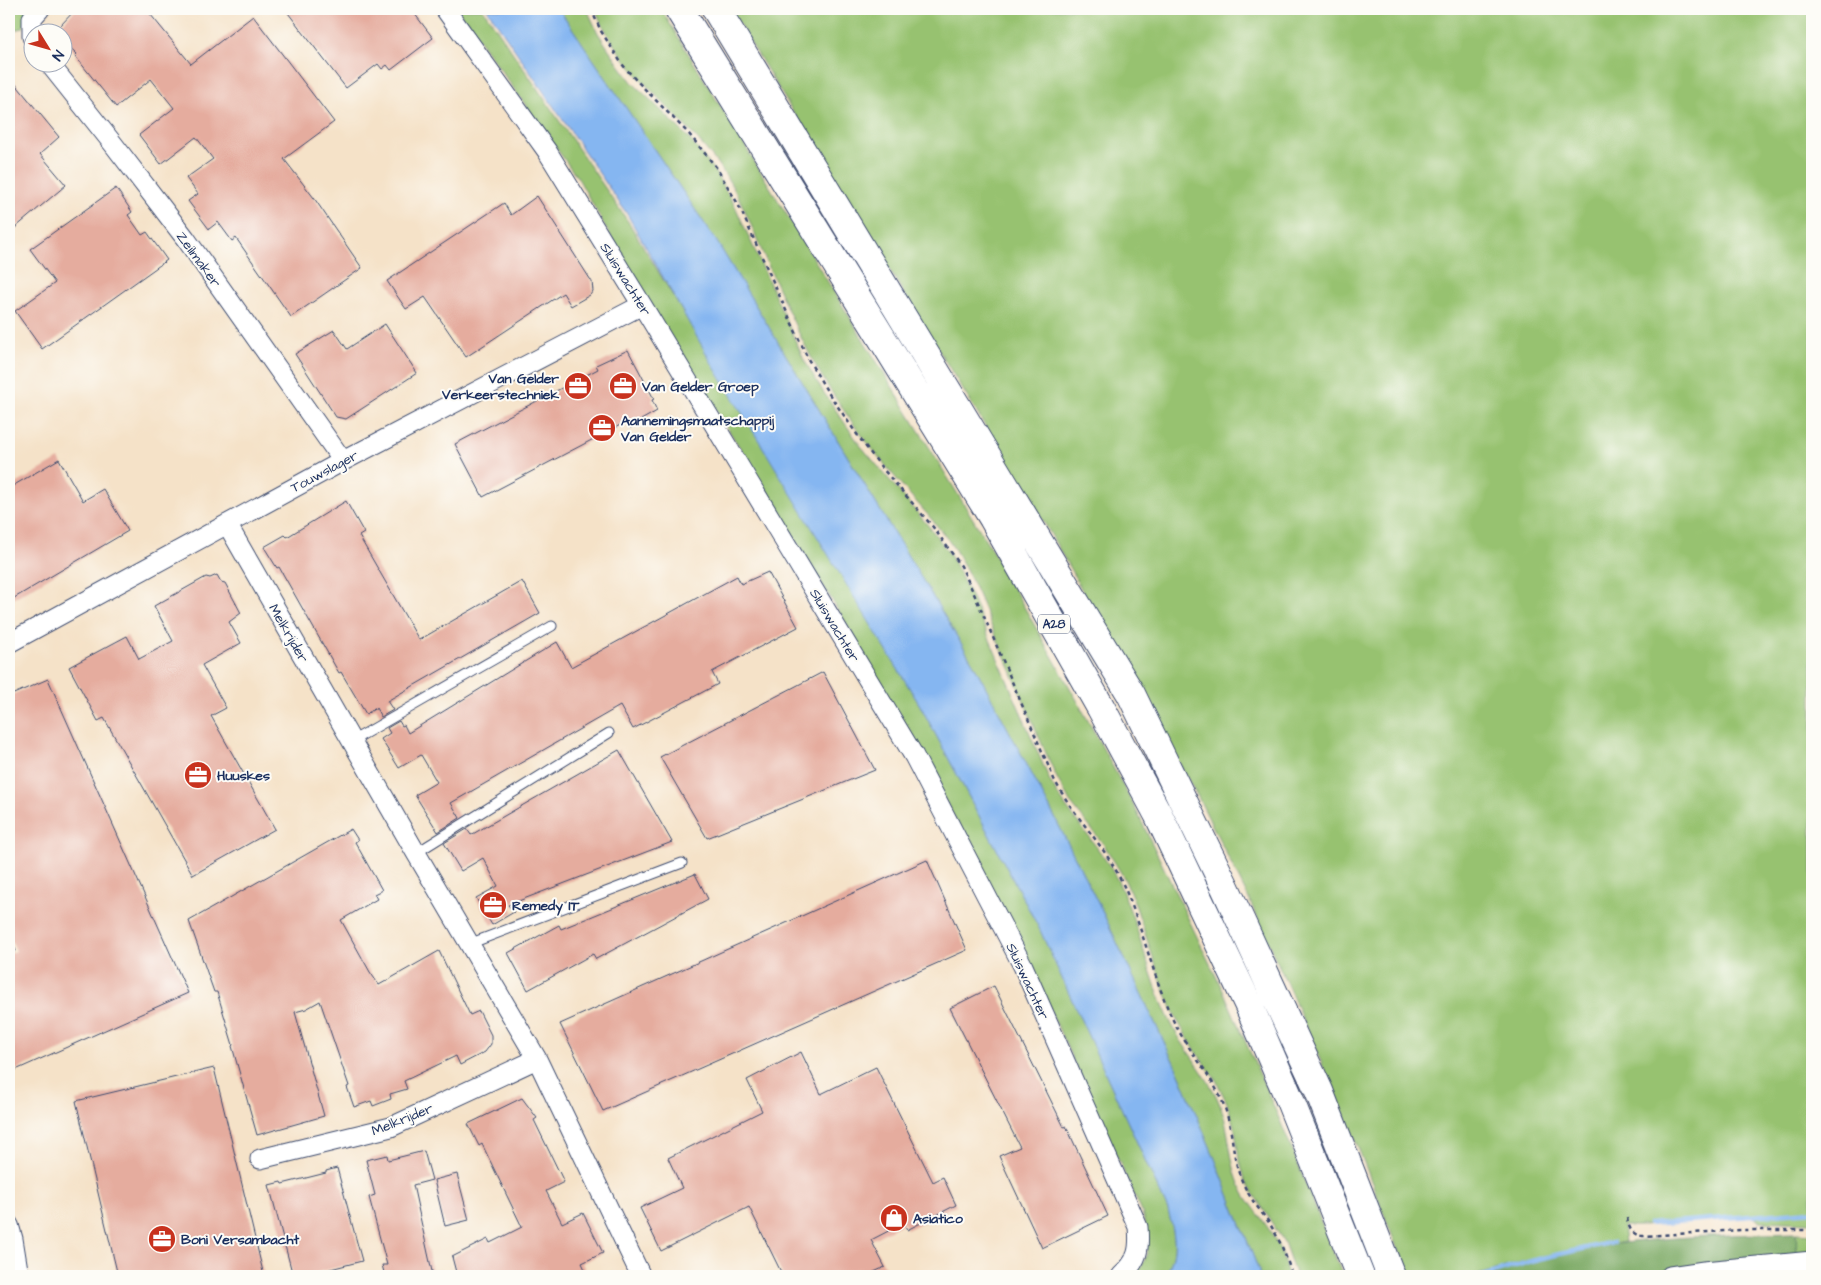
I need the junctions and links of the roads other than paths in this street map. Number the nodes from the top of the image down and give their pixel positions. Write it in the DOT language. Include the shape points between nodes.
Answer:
graph roads {
  1 [pos="40,9"];
  2 [pos="446,9"];
  3 [pos="679,9"];
  4 [pos="716,9"];
  5 [pos="32,22"];
  6 [pos="56,72"];
  7 [pos="642,305"];
  8 [pos="343,461"];
  9 [pos="227,524"];
  10 [pos="552,626"];
  11 [pos="9,643"];
  12 [pos="609,733"];
  13 [pos="352,741"];
  14 [pos="416,853"];
  15 [pos="682,863"];
  16 [pos="469,944"];
  17 [pos="537,1059"];
  18 [pos="260,1159"];
  19 [pos="9,1225"];
  20 [pos="1812,1261"];
  21 [pos="19,1276"];
  22 [pos="641,1276"];
  23 [pos="1121,1276"];
  24 [pos="1360,1276"];
  25 [pos="1391,1276"];
  26 [pos="1670,1276"];
  1 -- 5 [label="street"];
  2 -- 7 [label="street, Sluiswachter" via="547,151"];
  3 -- 24 [label="highway, A28" via="993,518 1158,814 1250,1008"];
  4 -- 25 [label="highway, A28" via="1131,694 1319,1091"];
  6 -- 8 [label="street, Zeilmaker" via="186,239"];
  7 -- 8 [label="street, Touwslager"];
  7 -- 23 [label="street, Sluiswachter" via="914,756 1023,966 1138,1227 1136,1260"];
  8 -- 9 [label="street, Touwslager"];
  9 -- 11 [label="street, Touwslager"];
  9 -- 13 [label="street, Melkrijder"];
  10 -- 13 [label="lane"];
  12 -- 14 [label="lane"];
  13 -- 14 [label="street, Melkrijder"];
  14 -- 16 [label="street, Melkrijder"];
  15 -- 16 [label="lane"];
  16 -- 17 [label="street, Melkrijder"];
  17 -- 18 [label="street, Melkrijder" via="391,1127"];
  17 -- 22 [label="street, Melkrijder"];
  19 -- 21 [label="street"];
  20 -- 26 [label="street"];
}
